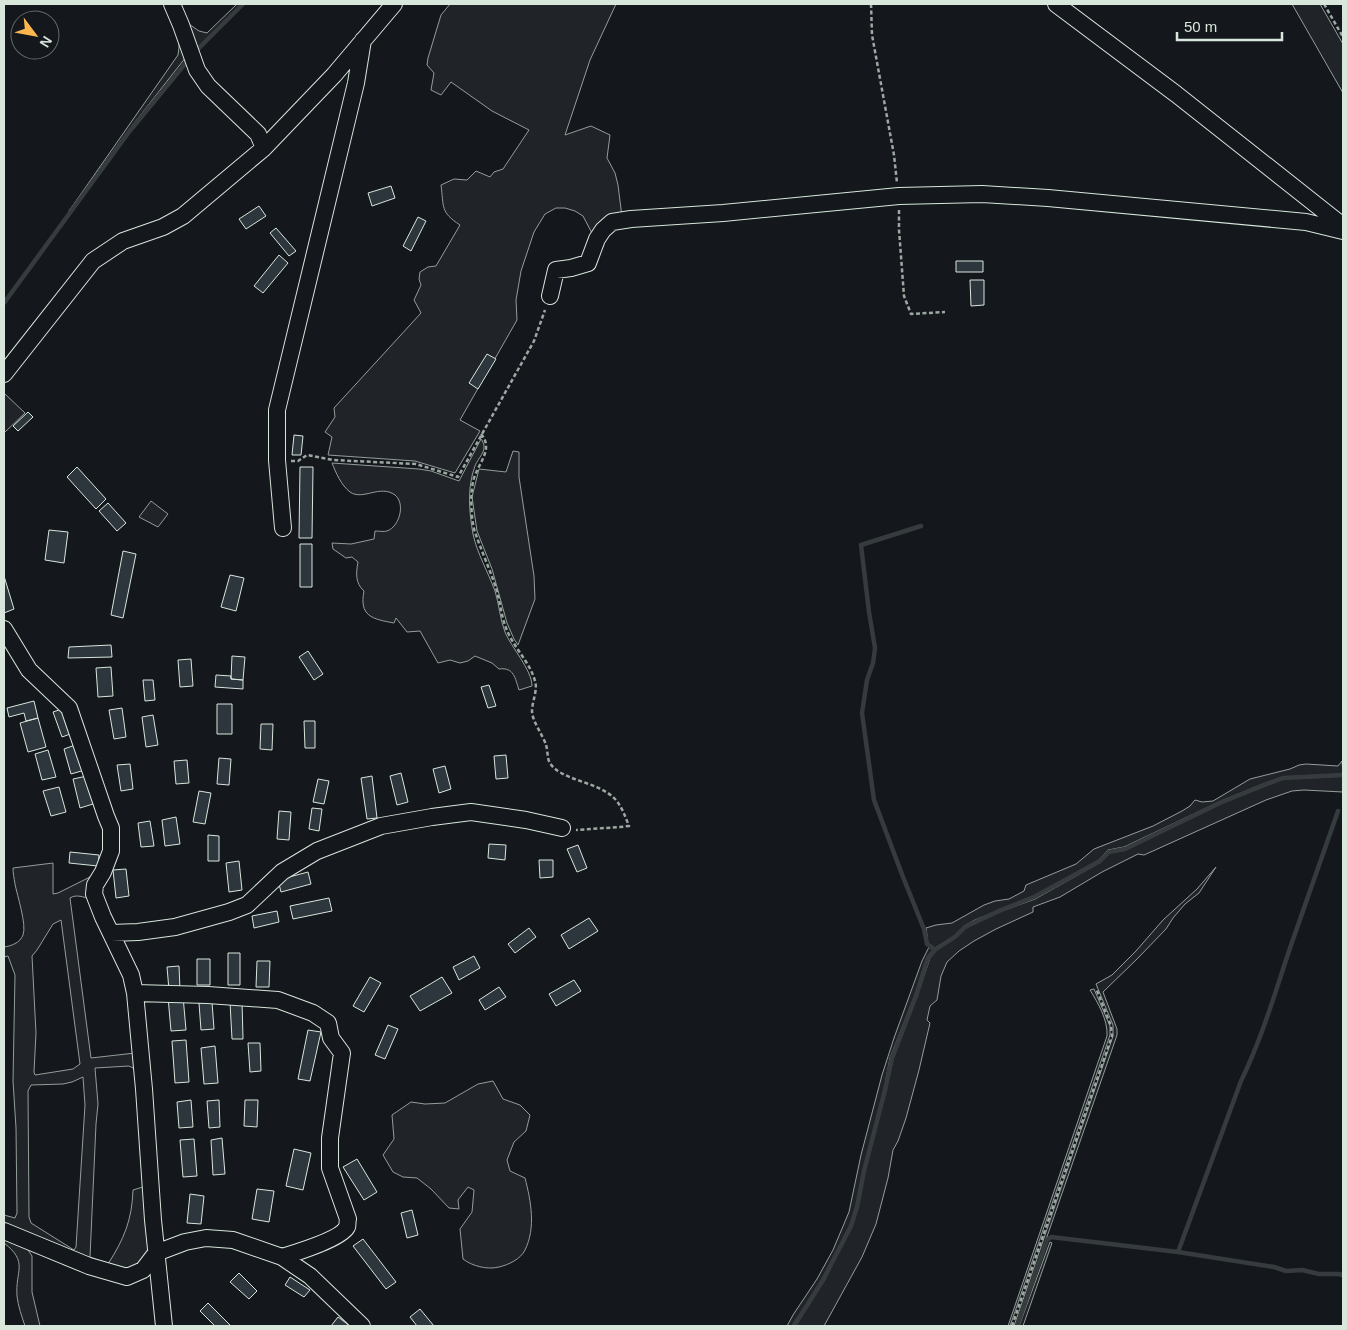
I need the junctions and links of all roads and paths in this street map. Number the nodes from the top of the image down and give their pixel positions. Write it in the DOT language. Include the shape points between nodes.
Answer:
graph roads {
  1 [pos="172,4"];
  2 [pos="394,4"];
  3 [pos="872,4"];
  4 [pos="1056,4"];
  5 [pos="1324,4"];
  6 [pos="1343,37"];
  7 [pos="363,40"];
  8 [pos="264,148"];
  9 [pos="899,196"];
  10 [pos="1343,226"];
  11 [pos="1343,231"];
  12 [pos="550,296"];
  13 [pos="945,312"];
  14 [pos="4,374"];
  15 [pos="481,434"];
  16 [pos="277,460"];
  17 [pos="283,528"];
  18 [pos="4,629"];
  19 [pos="562,828"];
  20 [pos="111,932"];
  21 [pos="1096,988"];
  22 [pos="135,993"];
  23 [pos="4,1231"];
  24 [pos="156,1253"];
  25 [pos="282,1257"];
  26 [pos="164,1326"];
  27 [pos="362,1326"];
  28 [pos="1012,1326"];
  1 -- 8 [label="street" via="197,70 208,86 258,134"];
  2 -- 7 [label="street"];
  3 -- 9 [label="path" via="872,35"];
  4 -- 10 [label="street"];
  5 -- 6 [label="path"];
  7 -- 8 [label="street"];
  7 -- 16 [label="street" via="356,83 276,410"];
  8 -- 14 [label="street" via="183,216 123,241 93,261"];
  9 -- 11 [label="street" via="982,194 1048,198 1306,222"];
  9 -- 12 [label="street" via="612,222 597,239 588,264 556,270"];
  9 -- 13 [label="path" via="904,296 911,314"];
  12 -- 15 [label="path" via="534,341"];
  15 -- 16 [label="path" via="458,477 416,464 333,460 307,455 298,461"];
  15 -- 19 [label="path" via="487,444 473,481 474,532 496,588 512,642 536,683 532,713 546,744 548,761 566,776 609,794 620,806 629,826"];
  16 -- 17 [label="street"];
  18 -- 20 [label="street" via="29,670 69,708 111,828 111,851 94,894"];
  19 -- 20 [label="street" via="472,812 381,826 317,851 282,872 247,905 175,927"];
  20 -- 22 [label="street" via="131,975"];
  21 -- 28 [label="path" via="1112,1026 1112,1036"];
  22 -- 24 [label="street"];
  22 -- 25 [label="street" via="278,1000 313,1013 328,1023 331,1038 342,1053 330,1138 330,1168 348,1220 347,1228 338,1236"];
  23 -- 24 [label="street" via="126,1278 143,1270"];
  24 -- 25 [label="street" via="206,1238 233,1240"];
  24 -- 26 [label="street"];
  25 -- 27 [label="street" via="310,1276"];
}
